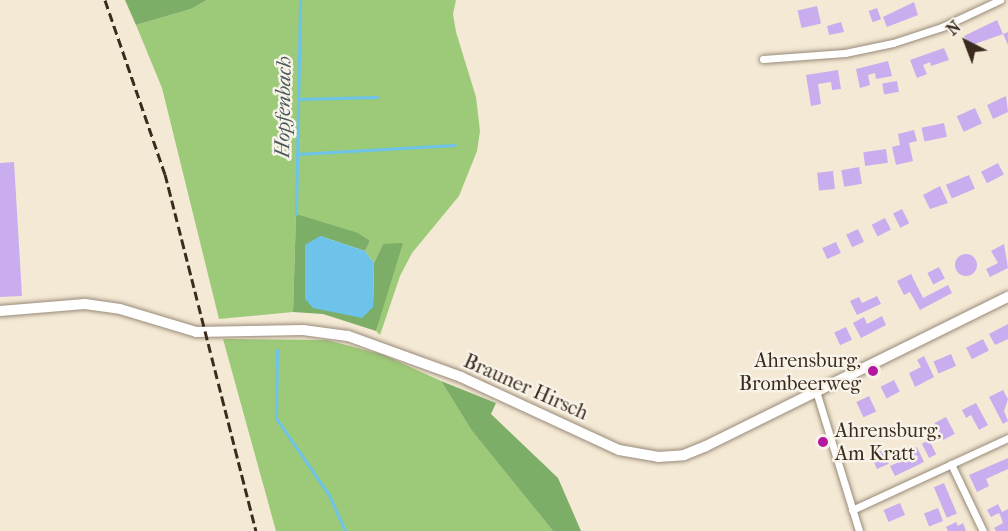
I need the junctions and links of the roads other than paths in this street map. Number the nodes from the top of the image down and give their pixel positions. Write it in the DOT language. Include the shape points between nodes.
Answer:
graph roads {
  1 [pos="1000,0"];
  2 [pos="764,59"];
  3 [pos="1008,297"];
  4 [pos="0,311"];
  5 [pos="816,391"];
  6 [pos="1008,438"];
  7 [pos="951,464"];
  8 [pos="852,510"];
  9 [pos="859,531"];
  10 [pos="983,531"];
  1 -- 2 [label="street" via="942,27 893,43 845,53"];
  3 -- 5 [label="street, Brauner Hirsch"];
  4 -- 5 [label="street, Brauner Hirsch" via="84,304 120,309 196,332 303,330 348,336 461,377 606,444 648,457 696,451"];
  5 -- 8 [label="street"];
  6 -- 7 [label="street"];
  7 -- 8 [label="street"];
  7 -- 10 [label="street"];
  8 -- 9 [label="street"];
}
